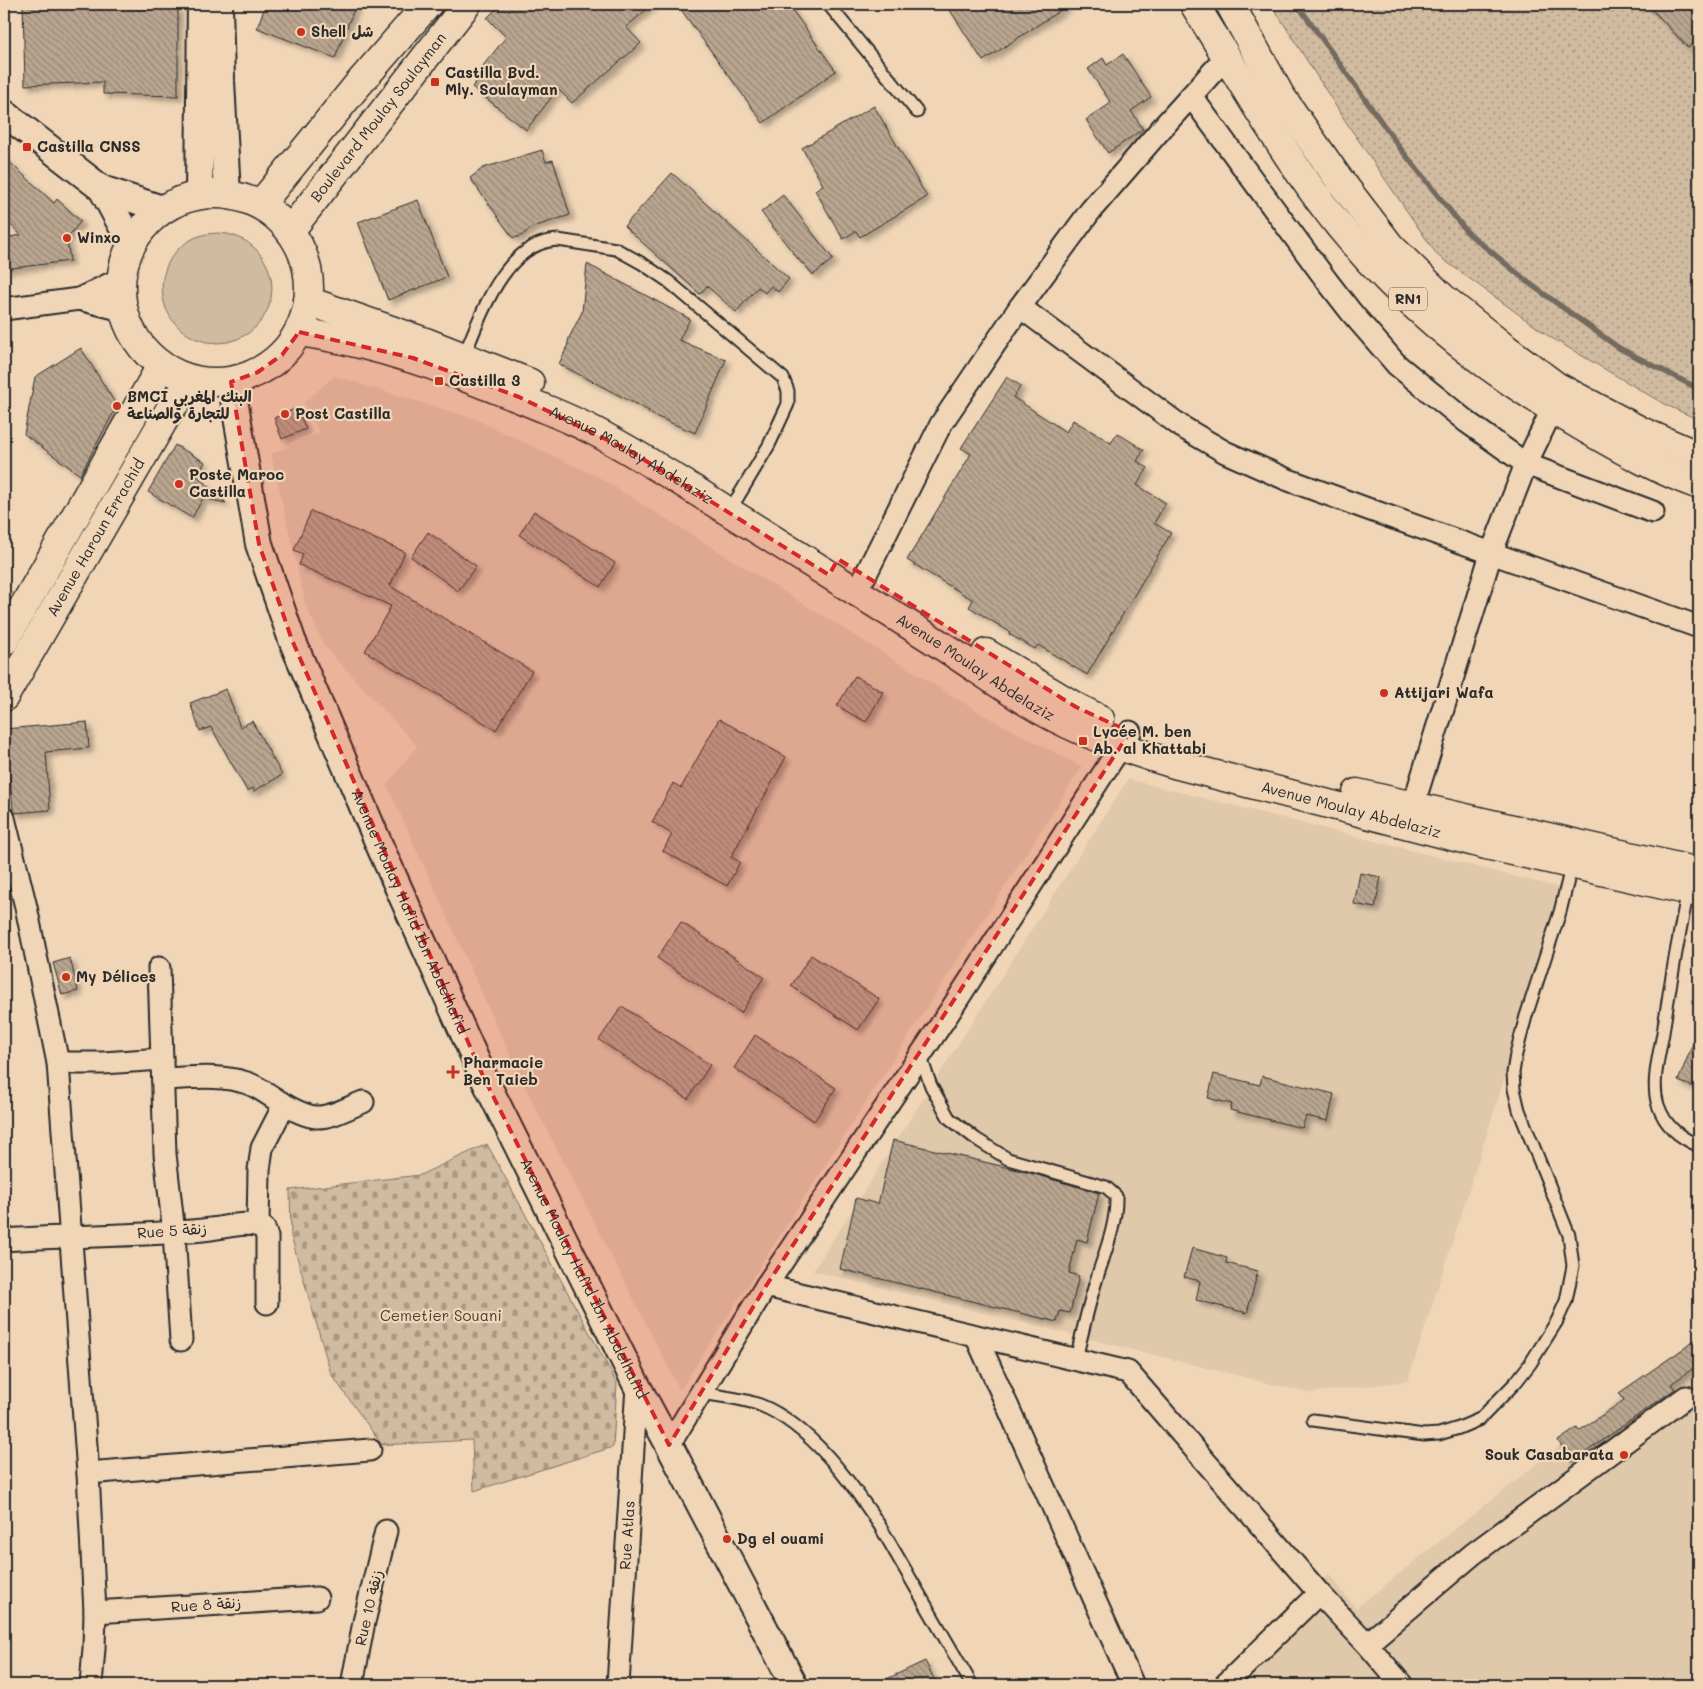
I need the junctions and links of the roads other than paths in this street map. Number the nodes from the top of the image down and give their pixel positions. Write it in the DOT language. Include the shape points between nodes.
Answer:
graph roads {
  1 [pos="201,4"];
  2 [pos="219,4"];
  3 [pos="428,4"];
  4 [pos="467,4"];
  5 [pos="828,4"];
  6 [pos="1230,4"];
  7 [pos="1194,9"];
  8 [pos="1227,56"];
  9 [pos="1191,96"];
  10 [pos="917,112"];
  11 [pos="4,113"];
  12 [pos="102,189"];
  13 [pos="199,194"];
  14 [pos="228,194"];
  15 [pos="260,205"];
  16 [pos="162,209"];
  17 [pos="290,232"];
  18 [pos="131,243"];
  19 [pos="120,278"];
  20 [pos="79,299"];
  21 [pos="308,301"];
  22 [pos="1020,307"];
  23 [pos="4,309"];
  24 [pos="123,310"];
  25 [pos="299,332"];
  26 [pos="464,356"];
  27 [pos="160,366"];
  28 [pos="193,380"];
  29 [pos="231,382"];
  30 [pos="1552,410"];
  31 [pos="1699,456"];
  32 [pos="1526,464"];
  33 [pos="1699,485"];
  34 [pos="733,505"];
  35 [pos="1653,512"];
  36 [pos="1491,554"];
  37 [pos="834,567"];
  38 [pos="865,576"];
  39 [pos="1699,627"];
  40 [pos="4,641"];
  41 [pos="4,697"];
  42 [pos="1126,739"];
  43 [pos="1412,816"];
  44 [pos="4,818"];
  45 [pos="1572,864"];
  46 [pos="1695,885"];
  47 [pos="159,968"];
  48 [pos="920,1055"];
  49 [pos="58,1063"];
  50 [pos="163,1069"];
  51 [pos="363,1102"];
  52 [pos="284,1105"];
  53 [pos="1699,1146"];
  54 [pos="258,1226"];
  55 [pos="174,1233"];
  56 [pos="70,1237"];
  57 [pos="4,1240"];
  58 [pos="766,1286"];
  59 [pos="267,1303"];
  60 [pos="976,1336"];
  61 [pos="182,1340"];
  62 [pos="1076,1360"];
  63 [pos="637,1386"];
  64 [pos="700,1393"];
  65 [pos="1686,1397"];
  66 [pos="1313,1420"];
  67 [pos="669,1445"];
  68 [pos="370,1450"];
  69 [pos="88,1472"];
  70 [pos="386,1531"];
  71 [pos="1319,1593"];
  72 [pos="317,1598"];
  73 [pos="94,1612"];
  74 [pos="1367,1644"];
  75 [pos="91,1685"];
  76 [pos="352,1685"];
  77 [pos="618,1685"];
  78 [pos="794,1685"];
  79 [pos="972,1685"];
  80 [pos="1132,1685"];
  81 [pos="1225,1685"];
  82 [pos="1402,1685"];
  1 -- 13 [label="street"];
  2 -- 14 [label="street"];
  3 -- 15 [label="main road, Boulevard Moulay Soulayman"];
  4 -- 17 [label="main road, Boulevard Moulay Soulayman"];
  5 -- 10 [label="lane"];
  6 -- 31 [label="main road, RN1" via="1280,95 1338,178 1390,246 1443,298 1556,386 1641,431"];
  7 -- 8 [label="main road, RN1"];
  8 -- 9 [label="street"];
  8 -- 30 [label="main road, RN1" via="1320,202 1370,263 1480,360"];
  9 -- 22 [label="street" via="1091,210"];
  9 -- 32 [label="street" via="1327,281 1397,365 1467,422"];
  11 -- 12 [label="street"];
  12 -- 16 [label="street"];
  12 -- 18 [label="street"];
  13 -- 14 [label="main road"];
  13 -- 16 [label="main road"];
  14 -- 15 [label="main road"];
  15 -- 17 [label="main road"];
  16 -- 18 [label="main road"];
  17 -- 21 [label="main road" via="302,253 308,276"];
  18 -- 19 [label="main road"];
  19 -- 20 [label="street"];
  19 -- 24 [label="main road"];
  20 -- 23 [label="street"];
  20 -- 24 [label="street"];
  21 -- 25 [label="main road"];
  21 -- 26 [label="main road, Avenue Moulay Abdelaziz"];
  22 -- 36 [label="street" via="1182,427 1225,452 1286,479"];
  22 -- 38 [label="street" via="942,424"];
  24 -- 27 [label="main road" via="131,332"];
  25 -- 29 [label="main road" via="274,361 258,372"];
  25 -- 34 [label="main road, Avenue Moulay Abdelaziz" via="330,336 413,358 546,409"];
  26 -- 34 [label="main road, Avenue Moulay Abdelaziz" via="532,383 622,427"];
  26 -- 34 [label="lane" via="485,306 511,263 522,254 548,240 616,249 668,281 783,378 788,404 769,445"];
  27 -- 28 [label="main road"];
  27 -- 40 [label="main road, Avenue Haroun Errachid"];
  28 -- 29 [label="main road"];
  28 -- 41 [label="main road, Avenue Haroun Errachid" via="169,411"];
  29 -- 63 [label="street, Avenue Moulay Hafid Ibn Abdelhafid" via="259,544 292,640 483,1076"];
  30 -- 32 [label="street"];
  30 -- 33 [label="main road, RN1" via="1668,474"];
  32 -- 35 [label="street"];
  32 -- 36 [label="street"];
  34 -- 37 [label="main road, Avenue Moulay Abdelaziz"];
  36 -- 39 [label="street"];
  36 -- 43 [label="street"];
  37 -- 38 [label="main road, Avenue Moulay Abdelaziz"];
  37 -- 42 [label="main road, Avenue Moulay Abdelaziz" via="1028,702 1065,722"];
  38 -- 42 [label="main road, Avenue Moulay Abdelaziz"];
  42 -- 43 [label="main road, Avenue Moulay Abdelaziz" via="1178,765 1242,774"];
  42 -- 48 [label="street"];
  43 -- 45 [label="main road, Avenue Moulay Abdelaziz"];
  43 -- 46 [label="main road, Avenue Moulay Abdelaziz"];
  44 -- 49 [label="street"];
  45 -- 46 [label="main road, Avenue Moulay Abdelaziz"];
  45 -- 66 [label="lane" via="1526,1016 1513,1074 1518,1110 1569,1235 1573,1266 1566,1301 1557,1321 1516,1382 1480,1419 1458,1428 1424,1435"];
  46 -- 53 [label="lane" via="1674,955 1655,1092 1670,1128"];
  47 -- 50 [label="street"];
  48 -- 58 [label="street"];
  48 -- 62 [label="lane" via="930,1086 949,1118 976,1139 1008,1160 1106,1187 1116,1196 1112,1226"];
  49 -- 50 [label="street" via="102,1063"];
  49 -- 56 [label="street"];
  50 -- 52 [label="street" via="233,1079 260,1088"];
  50 -- 55 [label="street" via="165,1154"];
  51 -- 52 [label="street" via="315,1117"];
  52 -- 54 [label="street" via="262,1148 258,1170"];
  54 -- 55 [label="street, Rue 5 زنقة"];
  54 -- 59 [label="street" via="264,1228 267,1237"];
  55 -- 56 [label="street, Rue 5 زنقة"];
  55 -- 61 [label="street"];
  56 -- 57 [label="street, Rue 5 زنقة"];
  56 -- 69 [label="street"];
  58 -- 60 [label="street"];
  58 -- 64 [label="street"];
  60 -- 62 [label="street"];
  60 -- 80 [label="street"];
  62 -- 71 [label="street" via="1128,1372"];
  63 -- 67 [label="street, Avenue Moulay Hafid Ibn Abdelhafid"];
  63 -- 77 [label="street, Rue Atlas"];
  64 -- 67 [label="street"];
  64 -- 79 [label="lane" via="758,1404 778,1413 813,1440 880,1526"];
  65 -- 74 [label="street" via="1473,1554"];
  67 -- 78 [label="street, Avenue Moulay Hafid Ibn Abdelhafid"];
  68 -- 69 [label="street"];
  69 -- 73 [label="street"];
  70 -- 76 [label="street, Rue 10 زنقة"];
  71 -- 74 [label="street"];
  71 -- 81 [label="street"];
  72 -- 73 [label="street, Rue 8 زنقة"];
  73 -- 75 [label="street"];
  74 -- 82 [label="street"];
}
